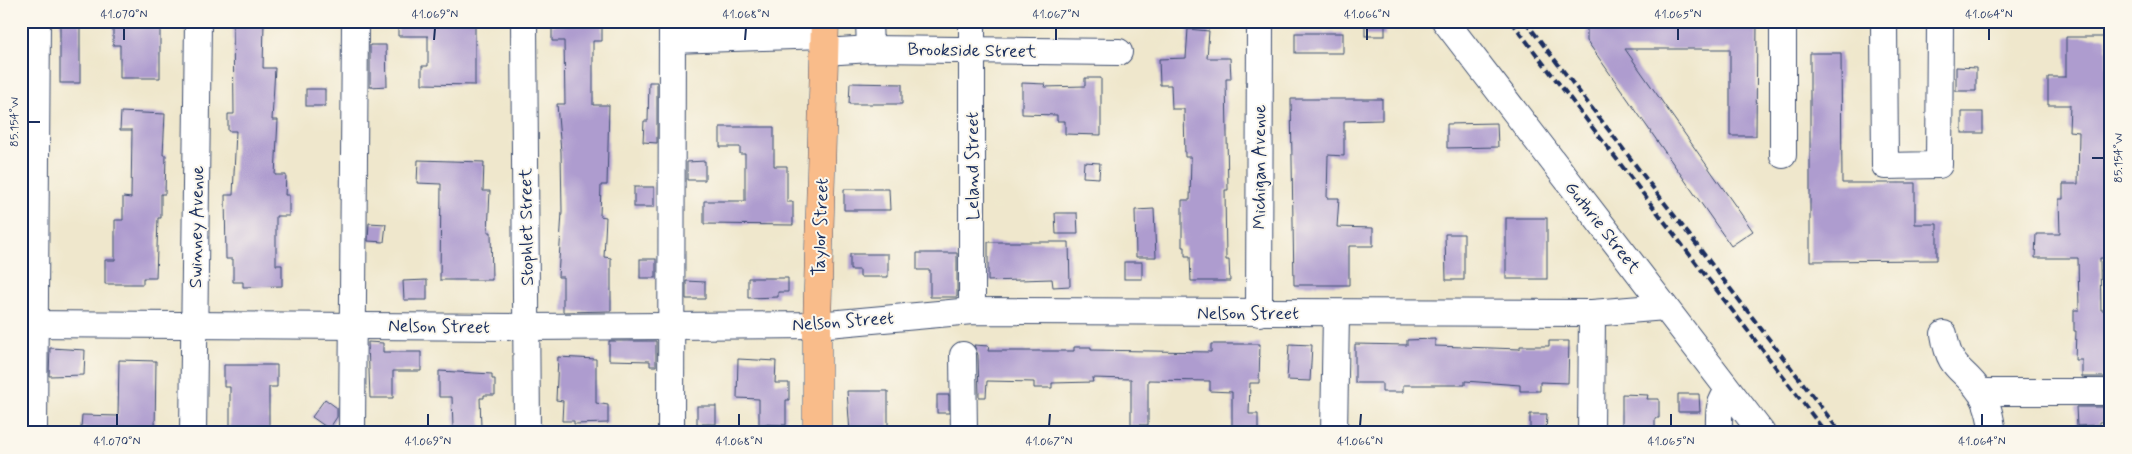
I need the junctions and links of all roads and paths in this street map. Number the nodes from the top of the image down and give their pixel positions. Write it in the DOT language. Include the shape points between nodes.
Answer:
graph roads {
  1 [pos="37,21"];
  2 [pos="198,21"];
  3 [pos="355,21"];
  4 [pos="524,21"];
  5 [pos="869,21"];
  6 [pos="972,21"];
  7 [pos="1260,21"];
  8 [pos="1445,21"];
  9 [pos="1783,21"];
  10 [pos="1884,21"];
  11 [pos="1940,21"];
  12 [pos="672,31"];
  13 [pos="704,31"];
  14 [pos="825,36"];
  15 [pos="870,49"];
  16 [pos="972,50"];
  17 [pos="1119,52"];
  18 [pos="1783,155"];
  19 [pos="1665,307"];
  20 [pos="972,312"];
  21 [pos="1259,313"];
  22 [pos="1592,313"];
  23 [pos="1336,314"];
  24 [pos="194,323"];
  25 [pos="28,324"];
  26 [pos="353,325"];
  27 [pos="816,325"];
  28 [pos="670,326"];
  29 [pos="527,327"];
  30 [pos="1944,334"];
  31 [pos="963,355"];
  32 [pos="1729,390"];
  33 [pos="1980,392"];
  34 [pos="2111,392"];
  35 [pos="34,433"];
  36 [pos="192,433"];
  37 [pos="352,433"];
  38 [pos="527,433"];
  39 [pos="671,433"];
  40 [pos="817,433"];
  41 [pos="964,433"];
  42 [pos="1334,433"];
  43 [pos="1591,433"];
  44 [pos="1720,433"];
  45 [pos="1762,433"];
  46 [pos="1993,433"];
  1 -- 25 [label="street"];
  2 -- 24 [label="street, Swinney Avenue"];
  3 -- 26 [label="street"];
  4 -- 29 [label="street, Stophlet Street"];
  5 -- 15 [label="street"];
  6 -- 16 [label="street, Leland Street"];
  7 -- 21 [label="street, Michigan Avenue"];
  8 -- 19 [label="street, Guthrie Street"];
  9 -- 18 [label="street"];
  10 -- 11 [label="street" via="1885,166 1940,165"];
  12 -- 13 [label="street, Brookside Street"];
  12 -- 28 [label="street"];
  13 -- 14 [label="street, Brookside Street"];
  14 -- 15 [label="street, Brookside Street"];
  14 -- 27 [label="main road, Taylor Street"];
  15 -- 16 [label="street, Brookside Street"];
  16 -- 17 [label="street, Brookside Street"];
  16 -- 20 [label="street, Leland Street"];
  19 -- 22 [label="street, Nelson Street"];
  19 -- 32 [label="street, Guthrie Street"];
  20 -- 21 [label="street, Nelson Street"];
  20 -- 27 [label="street, Nelson Street"];
  21 -- 23 [label="street, Nelson Street"];
  22 -- 23 [label="street, Nelson Street"];
  22 -- 43 [label="street"];
  23 -- 42 [label="street"];
  24 -- 25 [label="street, Nelson Street"];
  24 -- 26 [label="street, Nelson Street"];
  24 -- 36 [label="street, Swinney Avenue"];
  25 -- 35 [label="street"];
  26 -- 29 [label="street, Nelson Street"];
  26 -- 37 [label="street"];
  27 -- 28 [label="street, Nelson Street"];
  27 -- 40 [label="main road, Taylor Street"];
  28 -- 29 [label="street, Nelson Street"];
  28 -- 39 [label="street"];
  29 -- 38 [label="street, Stophlet Street"];
  30 -- 33 [label="street" via="1952,362"];
  31 -- 41 [label="street"];
  32 -- 44 [label="street" via="1720,406"];
  32 -- 45 [label="street, Guthrie Street"];
  33 -- 34 [label="street"];
  33 -- 46 [label="street"];
}
